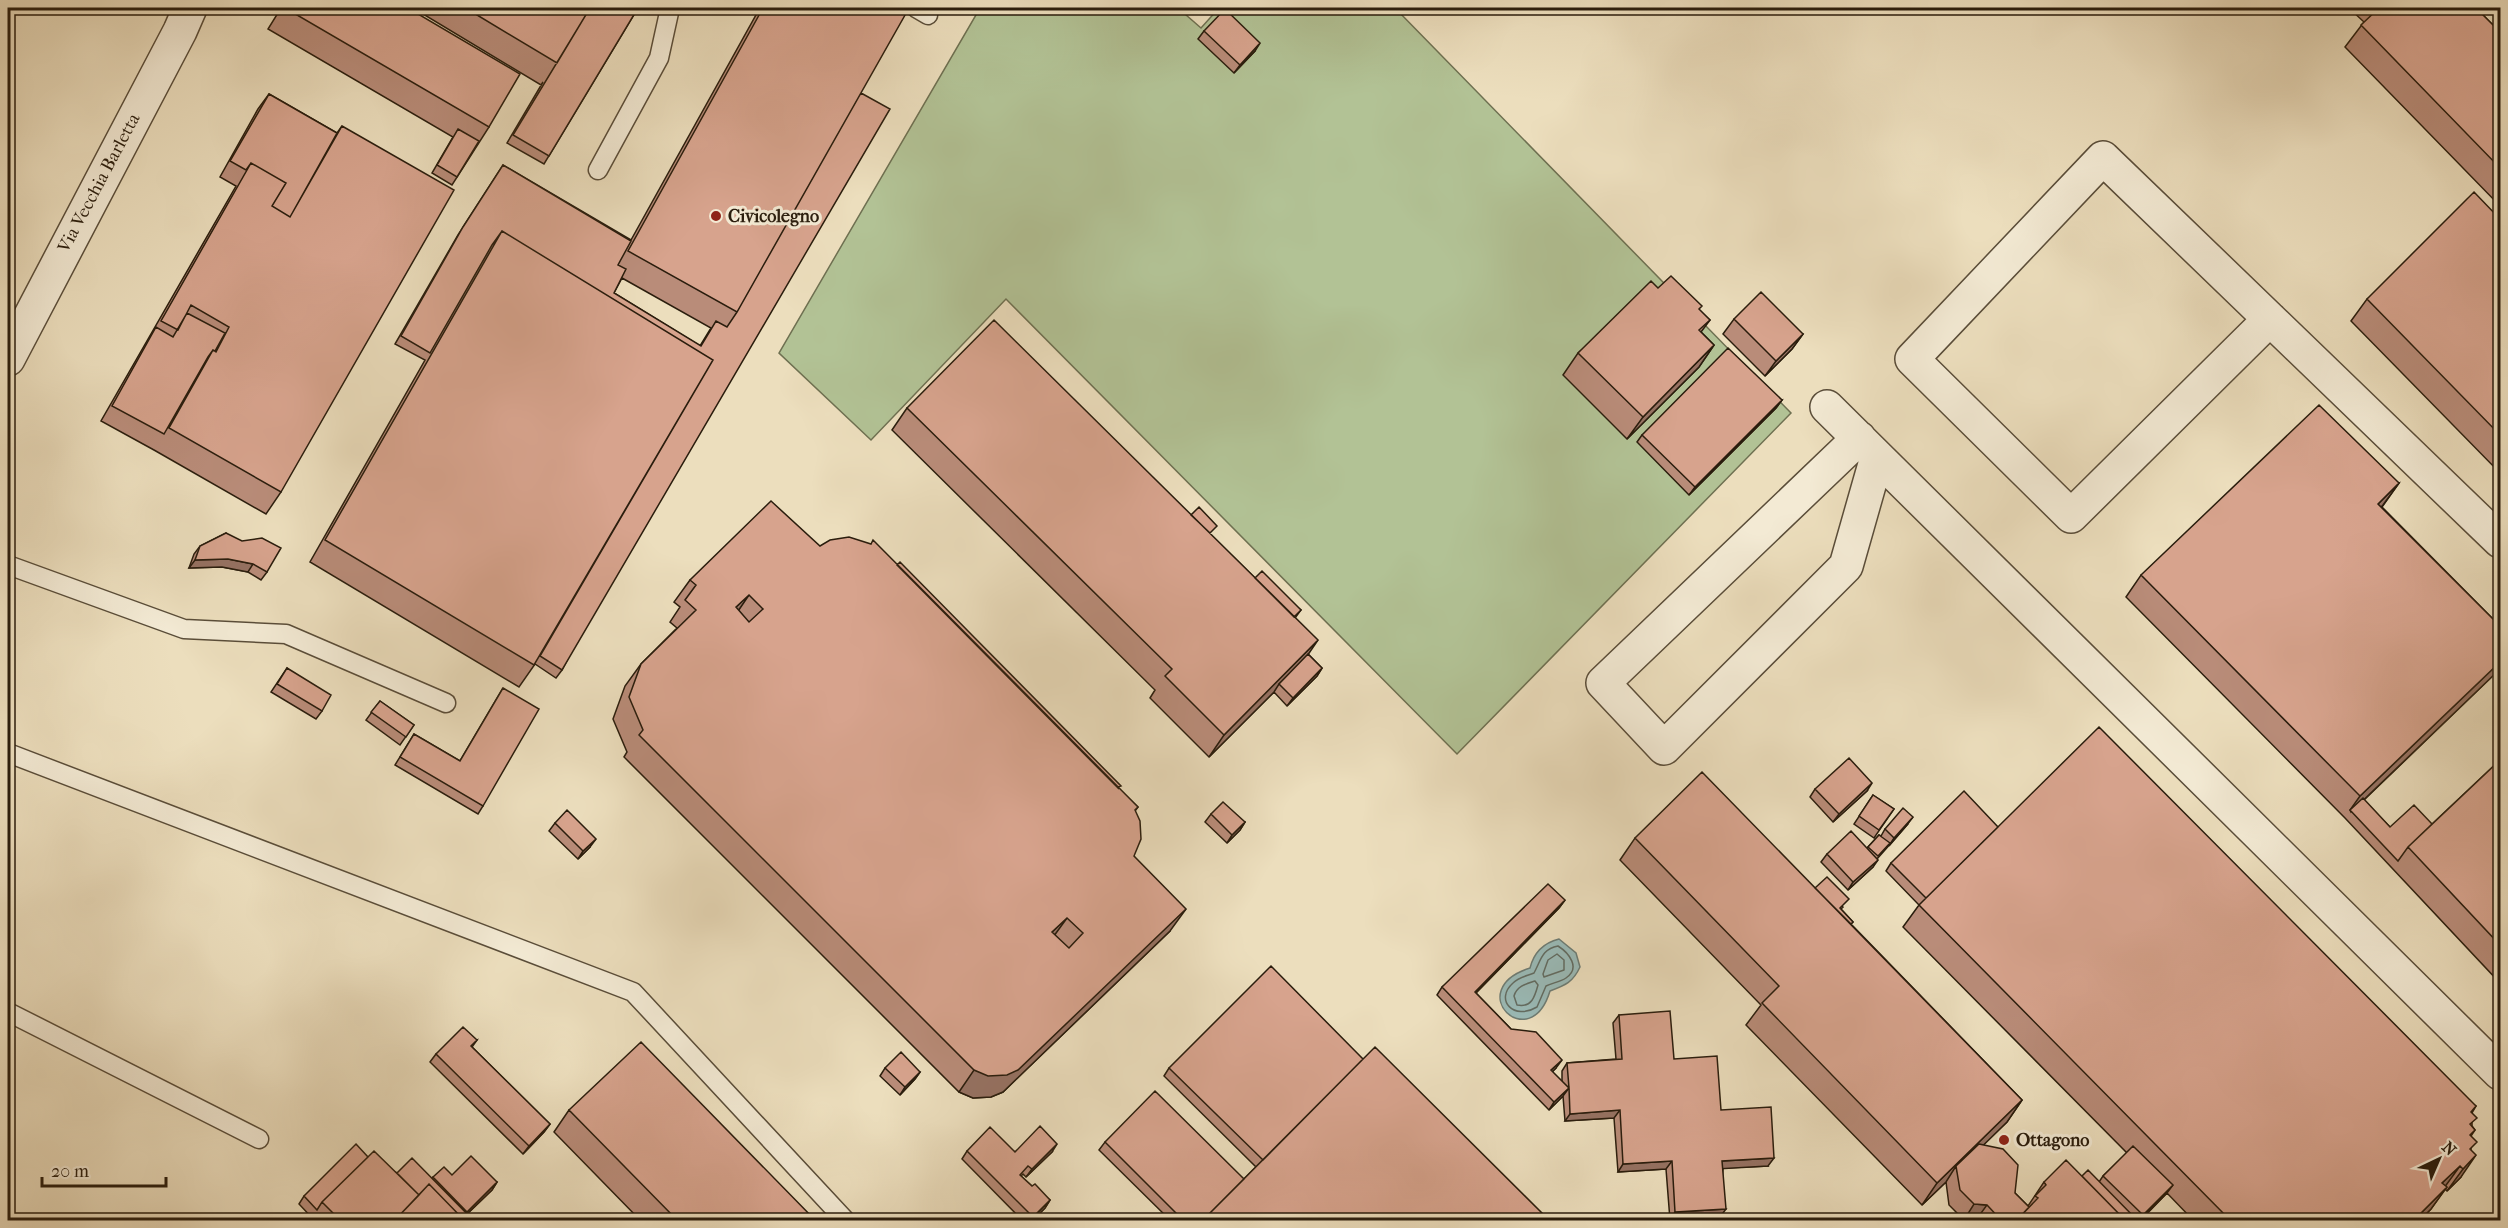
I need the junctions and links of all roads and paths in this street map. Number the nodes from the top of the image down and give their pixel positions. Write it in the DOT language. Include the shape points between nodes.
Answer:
graph roads {
  1 [pos="190,8"];
  2 [pos="670,8"];
  3 [pos="598,170"];
  4 [pos="2270,319"];
  5 [pos="8,359"];
  6 [pos="1827,407"];
  7 [pos="1868,448"];
  8 [pos="2500,541"];
  9 [pos="8,565"];
  10 [pos="446,703"];
  11 [pos="8,753"];
  12 [pos="8,1012"];
  13 [pos="2500,1073"];
  14 [pos="259,1139"];
  15 [pos="845,1221"];
  1 -- 5 [label="street, Via Vecchia Barletta"];
  2 -- 3 [label="lane" via="659,58"];
  4 -- 4 [label="street" via="2071,516 1912,358 2103,158"];
  4 -- 8 [label="street"];
  6 -- 7 [label="street"];
  7 -- 7 [label="street" via="1603,683 1664,748 1846,566"];
  7 -- 13 [label="street"];
  9 -- 10 [label="lane" via="184,629 286,634"];
  11 -- 15 [label="lane" via="633,992"];
  12 -- 14 [label="lane"];
}
